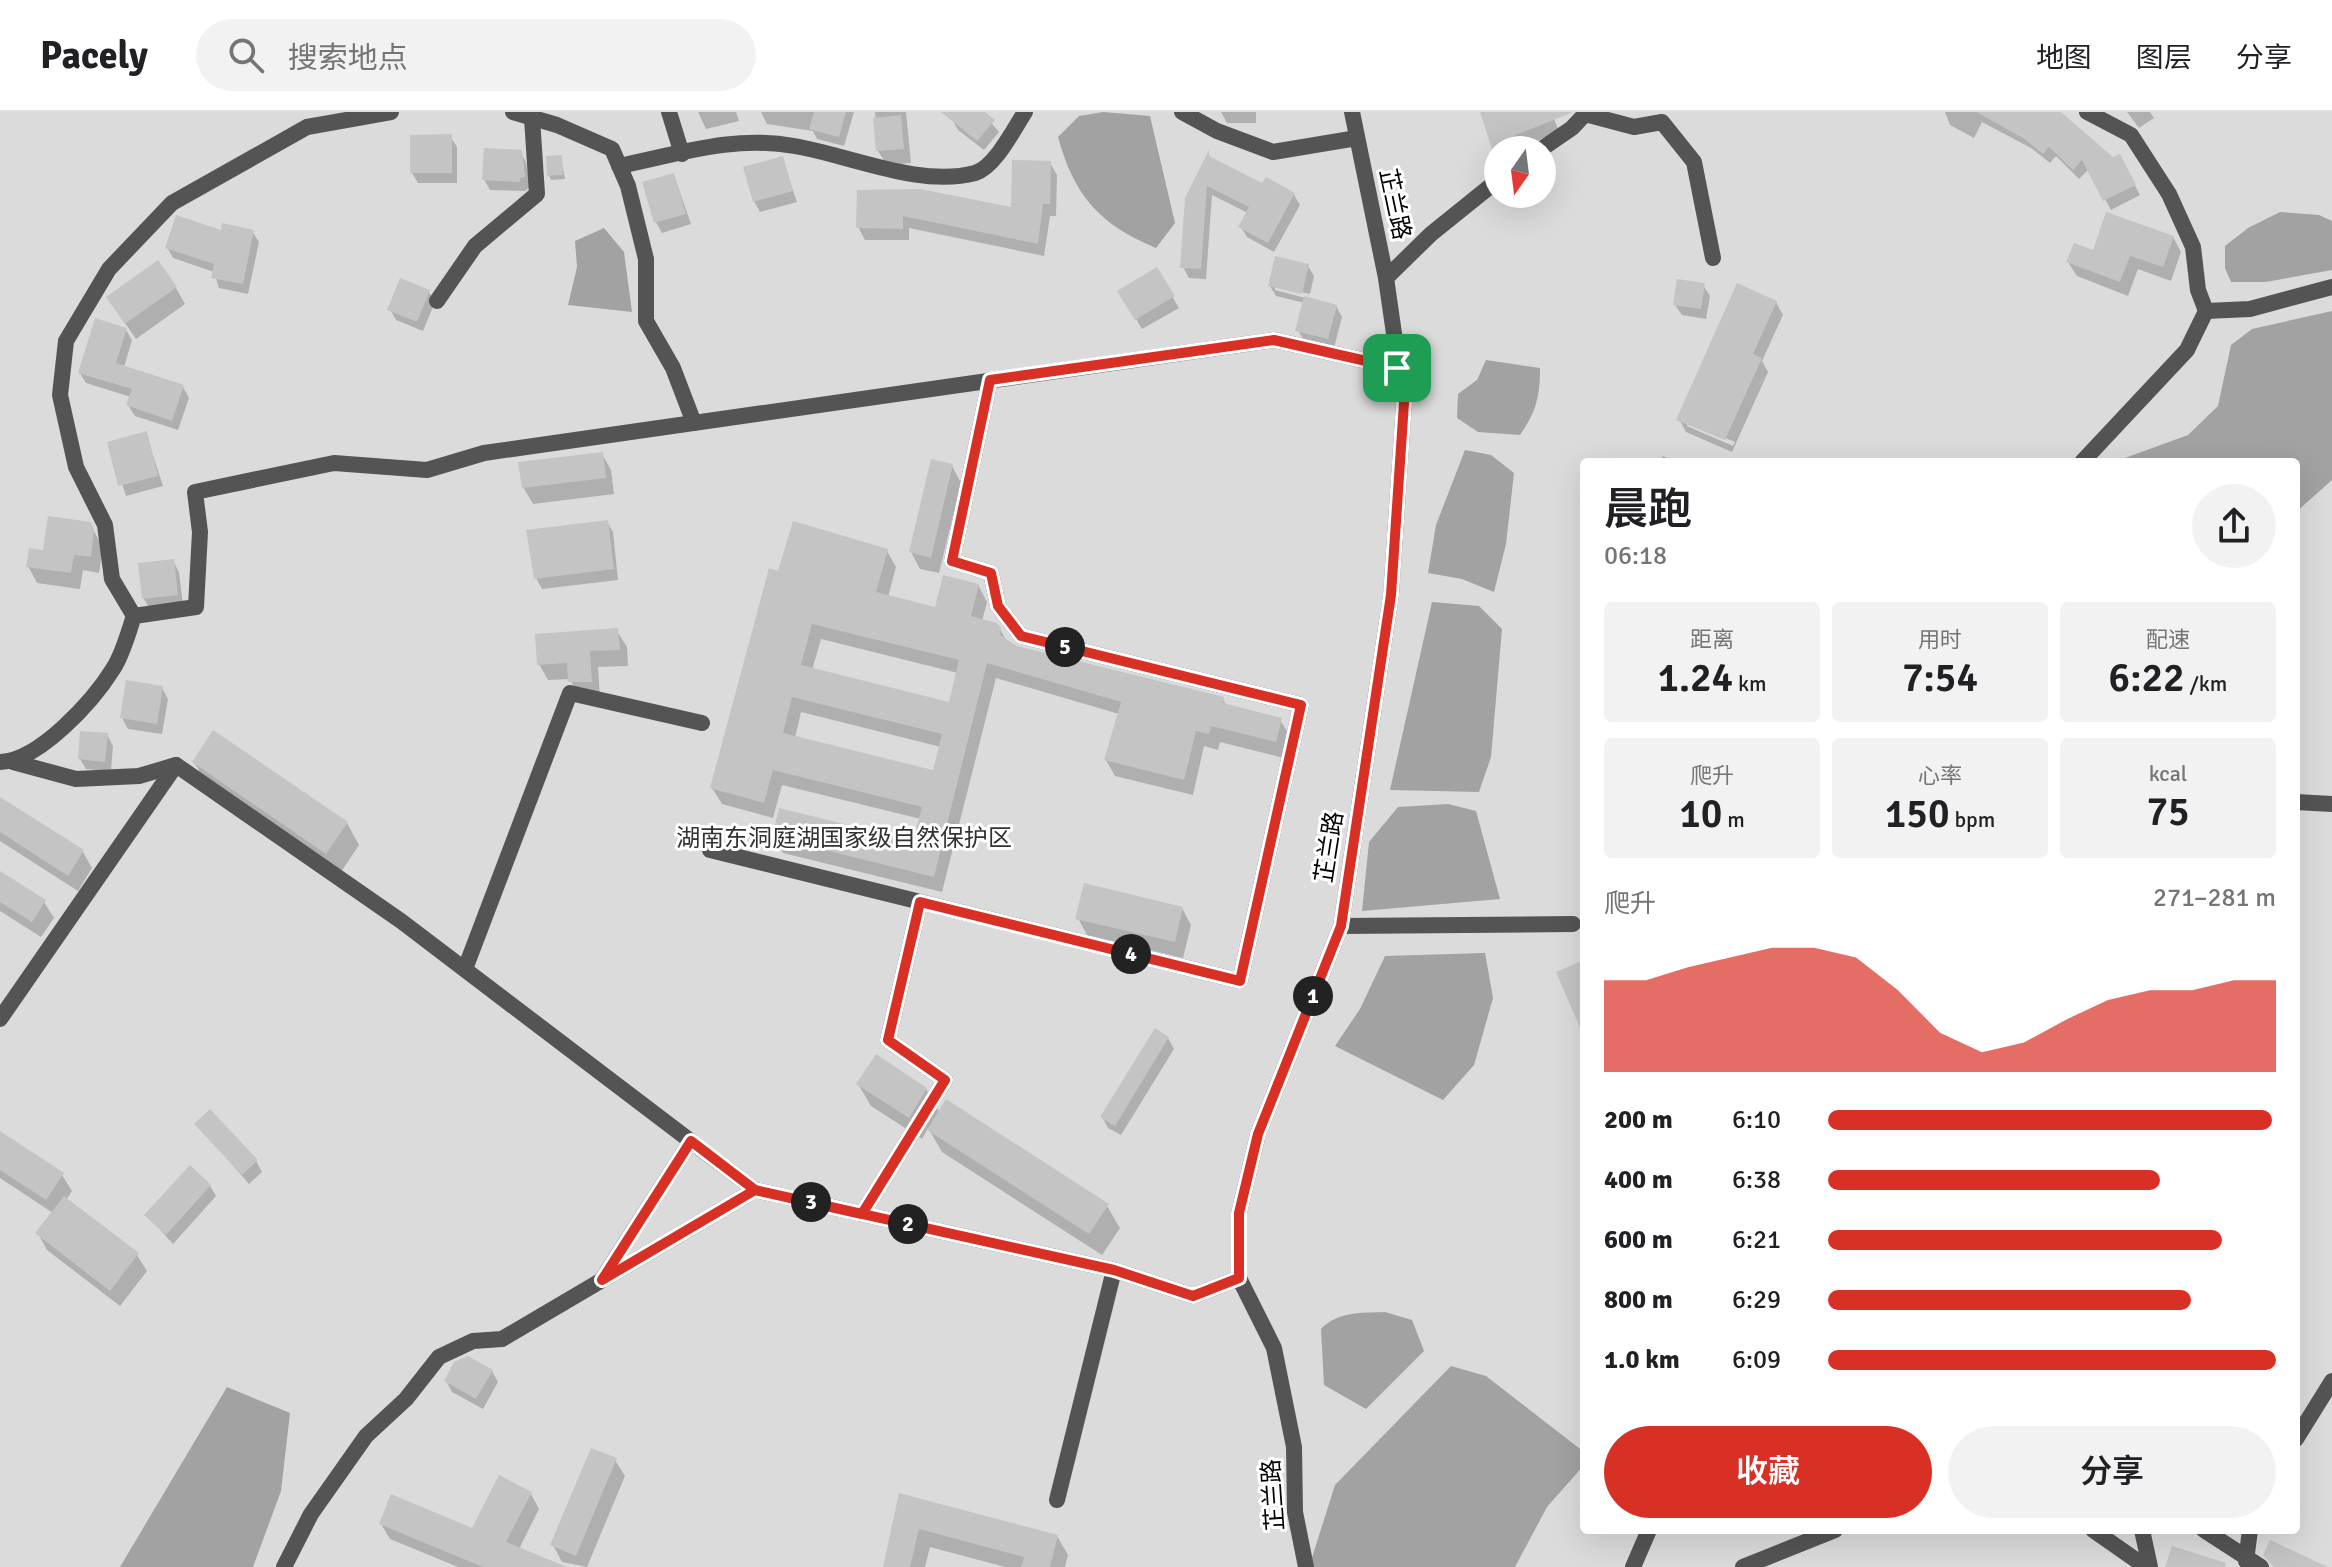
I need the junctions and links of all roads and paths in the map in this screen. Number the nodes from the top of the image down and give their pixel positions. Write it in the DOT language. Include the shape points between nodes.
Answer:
graph roads {
  1 [pos="391,112"];
  2 [pos="513,112"];
  3 [pos="669,112"];
  4 [pos="1025,112"];
  5 [pos="1182,112"];
  6 [pos="1352,112"];
  7 [pos="2087,112"];
  8 [pos="1586,113"];
  9 [pos="532,118"];
  10 [pos="1556,137"];
  11 [pos="1357,138"];
  12 [pos="682,154"];
  13 [pos="619,166"];
  14 [pos="1484,191"];
  15 [pos="1713,258"];
  16 [pos="1386,278"];
  17 [pos="2332,287"];
  18 [pos="437,301"];
  19 [pos="2206,311"];
  20 [pos="1397,368"];
  21 [pos="990,380"];
  22 [pos="694,423"];
  23 [pos="2086,458"];
  24 [pos="134,616"];
  25 [pos="702,723"];
  26 [pos="7,762"];
  27 [pos="176,765"];
  28 [pos="2300,802"];
  29 [pos="2332,804"];
  30 [pos="710,850"];
  31 [pos="920,902"];
  32 [pos="1573,924"];
  33 [pos="1341,926"];
  34 [pos="465,969"];
  35 [pos="0,1019"];
  36 [pos="691,1141"];
  37 [pos="755,1190"];
  38 [pos="862,1214"];
  39 [pos="1114,1270"];
  40 [pos="1239,1278"];
  41 [pos="602,1280"];
  42 [pos="2332,1381"];
  43 [pos="2300,1433"];
  44 [pos="1057,1500"];
  45 [pos="1647,1534"];
  46 [pos="1825,1534"];
  47 [pos="2099,1534"];
  48 [pos="2143,1534"];
  49 [pos="2209,1534"];
  50 [pos="2249,1534"];
  51 [pos="2246,1561"];
  52 [pos="284,1567"];
  53 [pos="1306,1567"];
  54 [pos="1633,1567"];
  55 [pos="1743,1567"];
  56 [pos="2148,1567"];
  57 [pos="2261,1567"];
  1 -- 24 [label="street" via="307,127 172,203 109,269 66,341 60,395 76,467 105,525 112,579"];
  2 -- 9 [label="street"];
  3 -- 12 [label="street"];
  4 -- 12 [label="street" via="977,172 939,176 885,169 793,146 729,141"];
  5 -- 11 [label="street" via="1273,152"];
  6 -- 11 [label="street, 芷兰路"];
  7 -- 19 [label="street" via="2131,135 2169,194 2193,247"];
  8 -- 10 [label="street"];
  8 -- 15 [label="street" via="1634,127 1662,122 1694,162"];
  9 -- 13 [label="street" via="612,149"];
  9 -- 18 [label="street" via="537,194 475,246"];
  11 -- 16 [label="street, 芷兰路"];
  12 -- 13 [label="street"];
  13 -- 22 [label="street" via="646,259 646,321 673,368"];
  14 -- 16 [label="street"];
  16 -- 20 [label="street, 芷兰路"];
  17 -- 19 [label="street" via="2250,309"];
  19 -- 23 [label="street" via="2187,350"];
  20 -- 21 [label="street" via="1274,340"];
  20 -- 33 [label="street, 芷兰路" via="1404,403 1391,595"];
  21 -- 22 [label="street"];
  21 -- 31 [label="street" via="952,561 991,573 998,606 1021,636 1301,705 1240,981"];
  22 -- 24 [label="street" via="484,453 427,470 334,463 195,492 200,532 196,607"];
  24 -- 26 [label="street" via="114,668 67,726"];
  25 -- 34 [label="street" via="570,693"];
  26 -- 27 [label="street" via="76,779 139,776"];
  27 -- 34 [label="street"];
  27 -- 35 [label="street"];
  28 -- 29 [label="street"];
  30 -- 31 [label="street"];
  31 -- 38 [label="street" via="888,1040 945,1080"];
  32 -- 33 [label="street"];
  33 -- 40 [label="street, 芷兰路" via="1258,1134 1239,1213"];
  34 -- 36 [label="street"];
  36 -- 37 [label="street"];
  36 -- 41 [label="street"];
  37 -- 38 [label="street"];
  37 -- 41 [label="street"];
  38 -- 39 [label="street"];
  39 -- 40 [label="street" via="1193,1296"];
  39 -- 44 [label="street"];
  40 -- 53 [label="street, 芷兰路" via="1274,1348 1294,1447 1295,1512"];
  41 -- 52 [label="street" via="502,1339 473,1341 439,1357 406,1399 366,1436 311,1514"];
  42 -- 43 [label="street"];
  45 -- 54 [label="street"];
  46 -- 55 [label="street"];
  47 -- 56 [label="street"];
  48 -- 56 [label="street"];
  49 -- 51 [label="street"];
  50 -- 51 [label="street"];
  51 -- 57 [label="street"];
}
